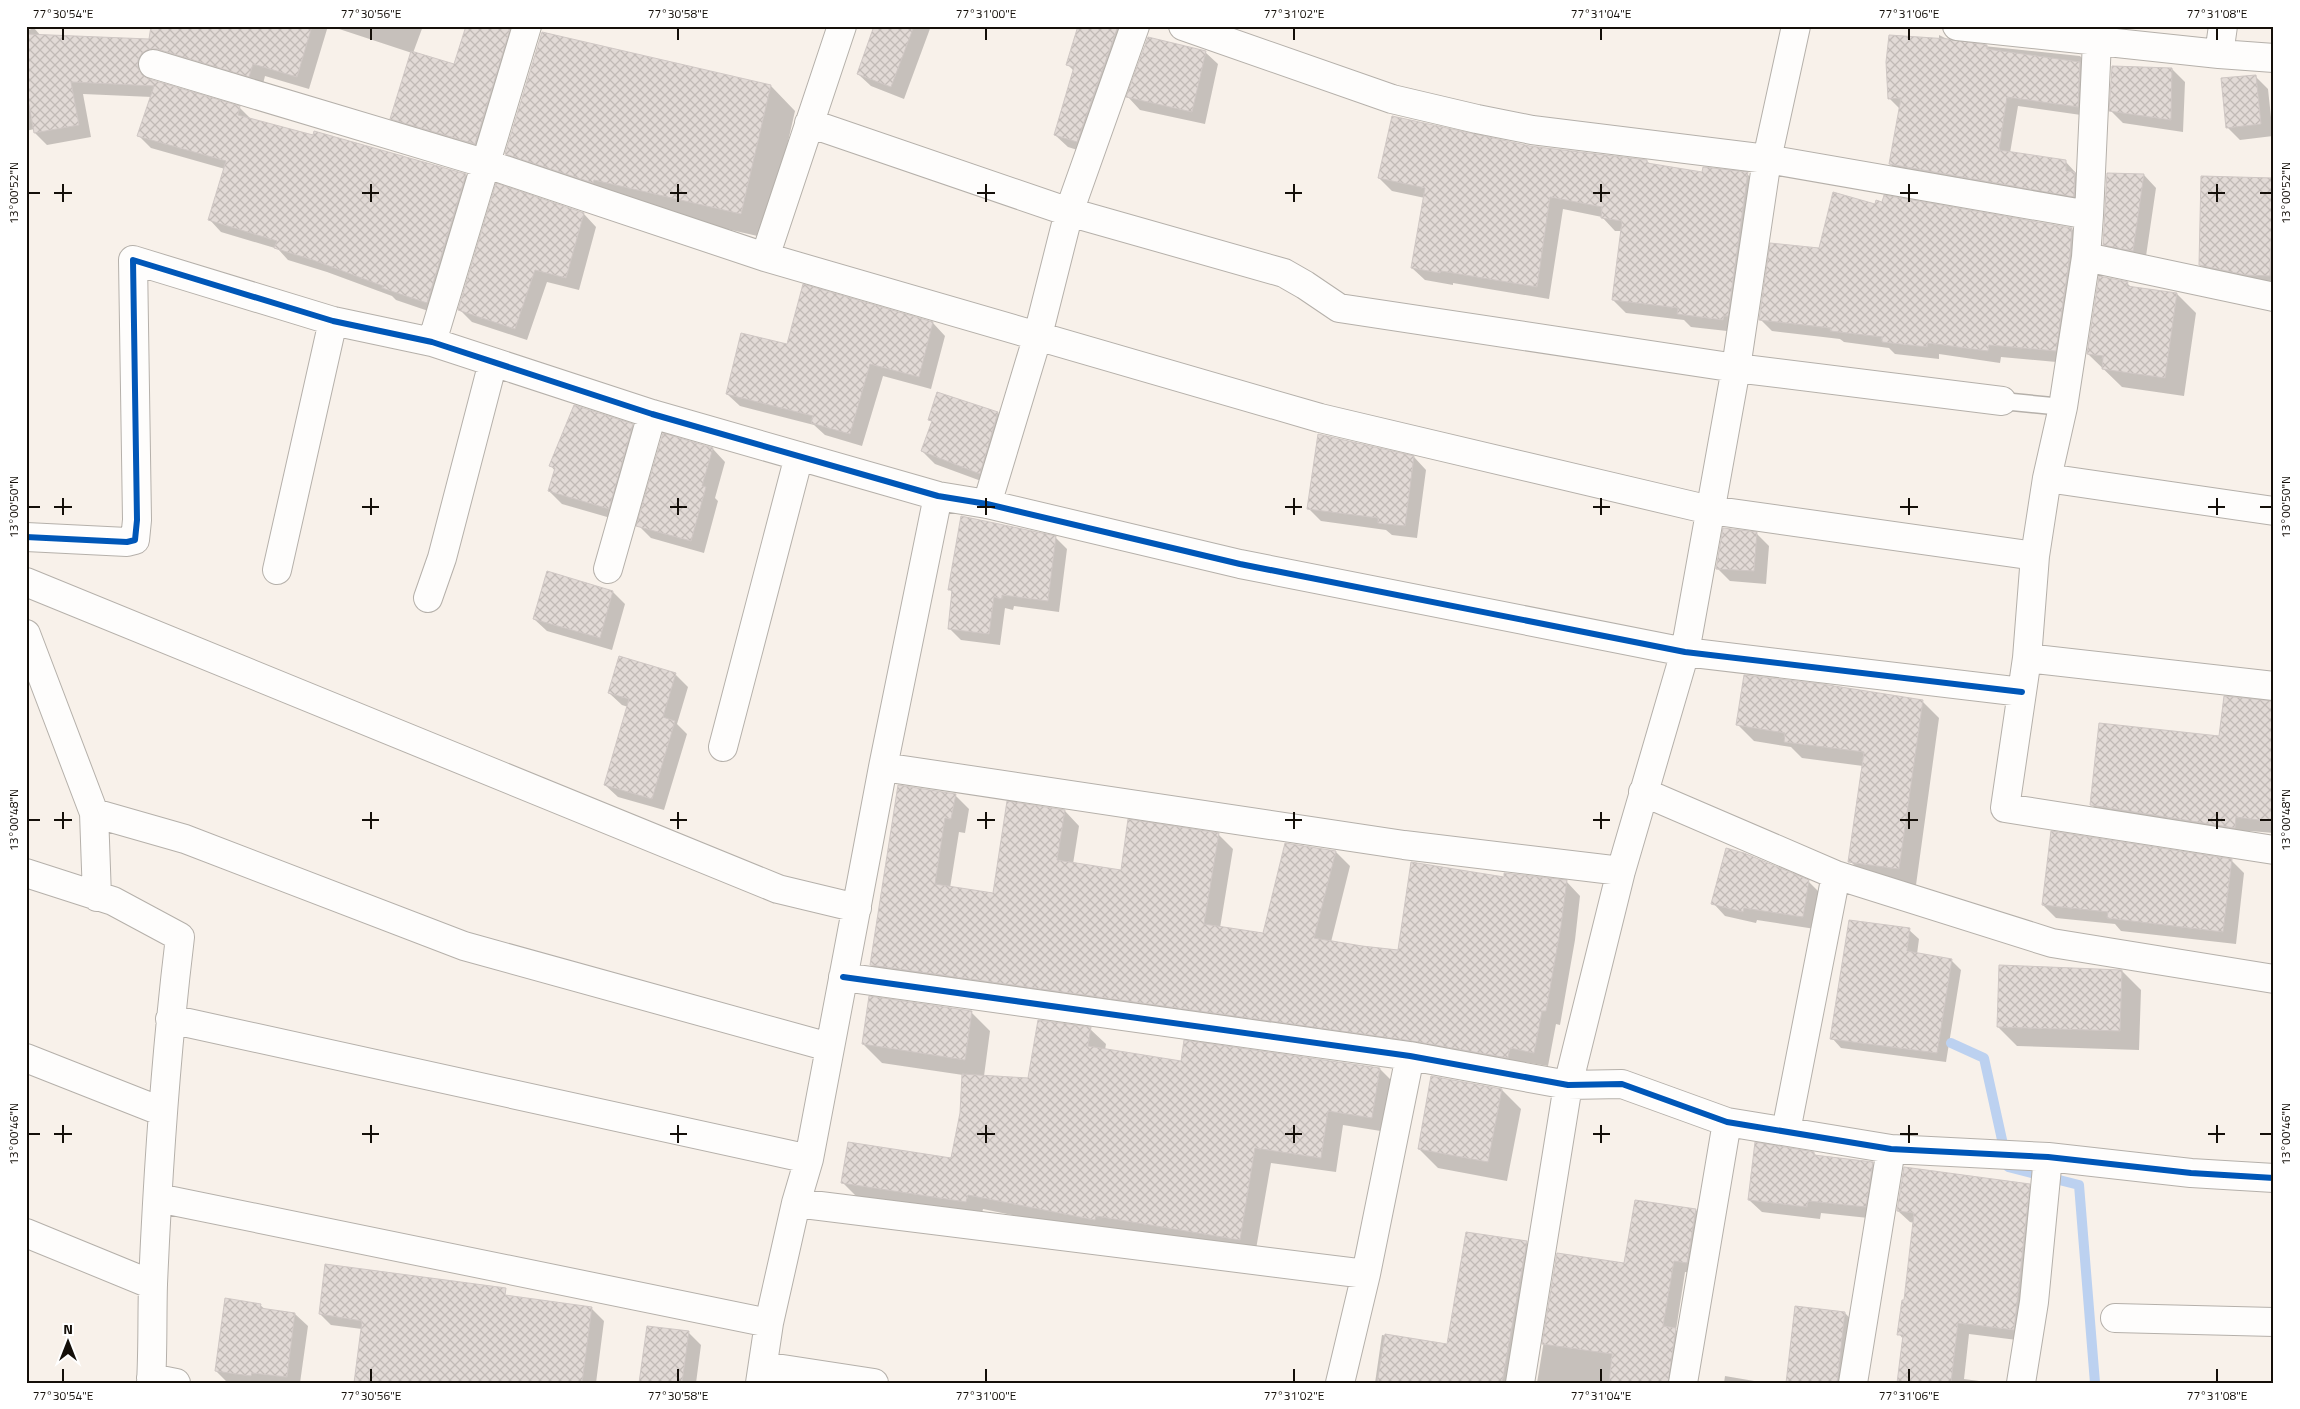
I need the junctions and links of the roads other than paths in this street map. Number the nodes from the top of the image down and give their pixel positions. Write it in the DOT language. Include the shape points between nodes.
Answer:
graph roads {
  1 [pos="527,26"];
  2 [pos="842,26"];
  3 [pos="1135,26"];
  4 [pos="1183,26"];
  5 [pos="1796,26"];
  6 [pos="1958,26"];
  7 [pos="2223,26"];
  8 [pos="2097,41"];
  9 [pos="2219,54"];
  10 [pos="2274,58"];
  11 [pos="153,64"];
  12 [pos="809,123"];
  13 [pos="1767,159"];
  14 [pos="487,164"];
  15 [pos="1069,212"];
  16 [pos="2089,214"];
  17 [pos="765,257"];
  18 [pos="2086,257"];
  19 [pos="2274,297"];
  20 [pos="333,321"];
  21 [pos="1038,335"];
  22 [pos="432,342"];
  23 [pos="493,362"];
  24 [pos="1736,368"];
  25 [pos="2002,401"];
  26 [pos="2063,406"];
  27 [pos="652,414"];
  28 [pos="799,456"];
  29 [pos="2047,478"];
  30 [pos="938,496"];
  31 [pos="987,504"];
  32 [pos="1710,510"];
  33 [pos="2274,511"];
  34 [pos="26,536"];
  35 [pos="2035,556"];
  36 [pos="608,569"];
  37 [pos="277,570"];
  38 [pos="26,582"];
  39 [pos="428,598"];
  40 [pos="26,634"];
  41 [pos="1684,652"];
  42 [pos="2027,658"];
  43 [pos="31,659"];
  44 [pos="2274,686"];
  45 [pos="2022,692"];
  46 [pos="722,747"];
  47 [pos="883,768"];
  48 [pos="1643,792"];
  49 [pos="94,813"];
  50 [pos="2274,850"];
  51 [pos="1621,871"];
  52 [pos="26,873"];
  53 [pos="1836,875"];
  54 [pos="97,897"];
  55 [pos="857,908"];
  56 [pos="843,977"];
  57 [pos="2274,979"];
  58 [pos="170,1019"];
  59 [pos="829,1047"];
  60 [pos="1410,1056"];
  61 [pos="26,1058"];
  62 [pos="1568,1086"];
  63 [pos="163,1112"];
  64 [pos="1727,1122"];
  65 [pos="1786,1131"];
  66 [pos="1891,1149"];
  67 [pos="2040,1158"];
  68 [pos="809,1160"];
  69 [pos="2274,1178"];
  70 [pos="158,1198"];
  71 [pos="796,1203"];
  72 [pos="26,1233"];
  73 [pos="1366,1274"];
  74 [pos="153,1285"];
  75 [pos="2115,1318"];
  76 [pos="2274,1322"];
  77 [pos="769,1323"];
  78 [pos="762,1374"];
  79 [pos="160,1381"];
  80 [pos="874,1383"];
  81 [pos="1340,1383"];
  82 [pos="1520,1383"];
  83 [pos="1683,1383"];
  84 [pos="1853,1383"];
  85 [pos="2021,1383"];
  1 -- 14 [label="street"];
  2 -- 12 [label="street"];
  3 -- 15 [label="street"];
  4 -- 13 [label="street" via="1392,99 1467,117 1532,130"];
  5 -- 13 [label="street"];
  6 -- 8 [label="street"];
  7 -- 9 [label="street"];
  8 -- 9 [label="street"];
  8 -- 16 [label="street"];
  9 -- 10 [label="street"];
  11 -- 14 [label="street"];
  12 -- 15 [label="street"];
  12 -- 17 [label="street"];
  13 -- 16 [label="street"];
  13 -- 24 [label="street"];
  14 -- 17 [label="street"];
  14 -- 22 [label="street"];
  15 -- 21 [label="street"];
  15 -- 24 [label="street" via="1284,273 1340,308"];
  16 -- 18 [label="street"];
  17 -- 21 [label="street"];
  18 -- 19 [label="street"];
  18 -- 26 [label="street"];
  20 -- 22 [label="street"];
  20 -- 34 [label="street" via="133,260 135,540"];
  20 -- 37 [label="street"];
  21 -- 31 [label="street"];
  21 -- 32 [label="street" via="1320,418"];
  22 -- 23 [label="street"];
  23 -- 27 [label="street"];
  23 -- 39 [label="street" via="442,558"];
  24 -- 25 [label="street"];
  24 -- 32 [label="street"];
  25 -- 26 [label="lane"];
  26 -- 29 [label="street"];
  27 -- 28 [label="street"];
  27 -- 36 [label="street"];
  28 -- 30 [label="street"];
  28 -- 46 [label="street"];
  29 -- 33 [label="street"];
  29 -- 35 [label="street"];
  30 -- 31 [label="street"];
  30 -- 47 [label="street"];
  31 -- 41 [label="street" via="1240,564"];
  32 -- 35 [label="street"];
  32 -- 41 [label="street"];
  35 -- 42 [label="street"];
  38 -- 55 [label="street" via="778,889"];
  40 -- 43 [label="street"];
  41 -- 45 [label="street"];
  41 -- 48 [label="street"];
  42 -- 44 [label="street"];
  42 -- 45 [label="street"];
  43 -- 49 [label="street"];
  45 -- 50 [label="street" via="2005,808"];
  47 -- 51 [label="street" via="1404,845"];
  47 -- 55 [label="street"];
  48 -- 51 [label="street"];
  48 -- 53 [label="street"];
  49 -- 54 [label="street"];
  49 -- 59 [label="street" via="185,839 464,946"];
  51 -- 62 [label="street"];
  52 -- 54 [label="street"];
  53 -- 57 [label="street" via="2052,943"];
  53 -- 65 [label="street"];
  54 -- 58 [label="street" via="113,901 180,937"];
  55 -- 56 [label="street"];
  56 -- 59 [label="street"];
  56 -- 60 [label="street"];
  58 -- 63 [label="street"];
  58 -- 68 [label="street"];
  59 -- 68 [label="street"];
  60 -- 62 [label="street"];
  60 -- 73 [label="street"];
  61 -- 63 [label="street"];
  62 -- 64 [label="street" via="1622,1084"];
  62 -- 82 [label="street"];
  63 -- 70 [label="street"];
  64 -- 65 [label="street"];
  64 -- 83 [label="street"];
  65 -- 66 [label="street"];
  66 -- 67 [label="street"];
  66 -- 84 [label="street"];
  67 -- 69 [label="street"];
  67 -- 85 [label="street" via="2044,1193 2034,1302"];
  68 -- 71 [label="street"];
  70 -- 74 [label="street"];
  70 -- 77 [label="street"];
  71 -- 73 [label="street"];
  71 -- 77 [label="street"];
  72 -- 74 [label="street"];
  73 -- 81 [label="street"];
  74 -- 79 [label="street"];
  75 -- 76 [label="street"];
  77 -- 78 [label="street"];
  78 -- 80 [label="street"];
}
